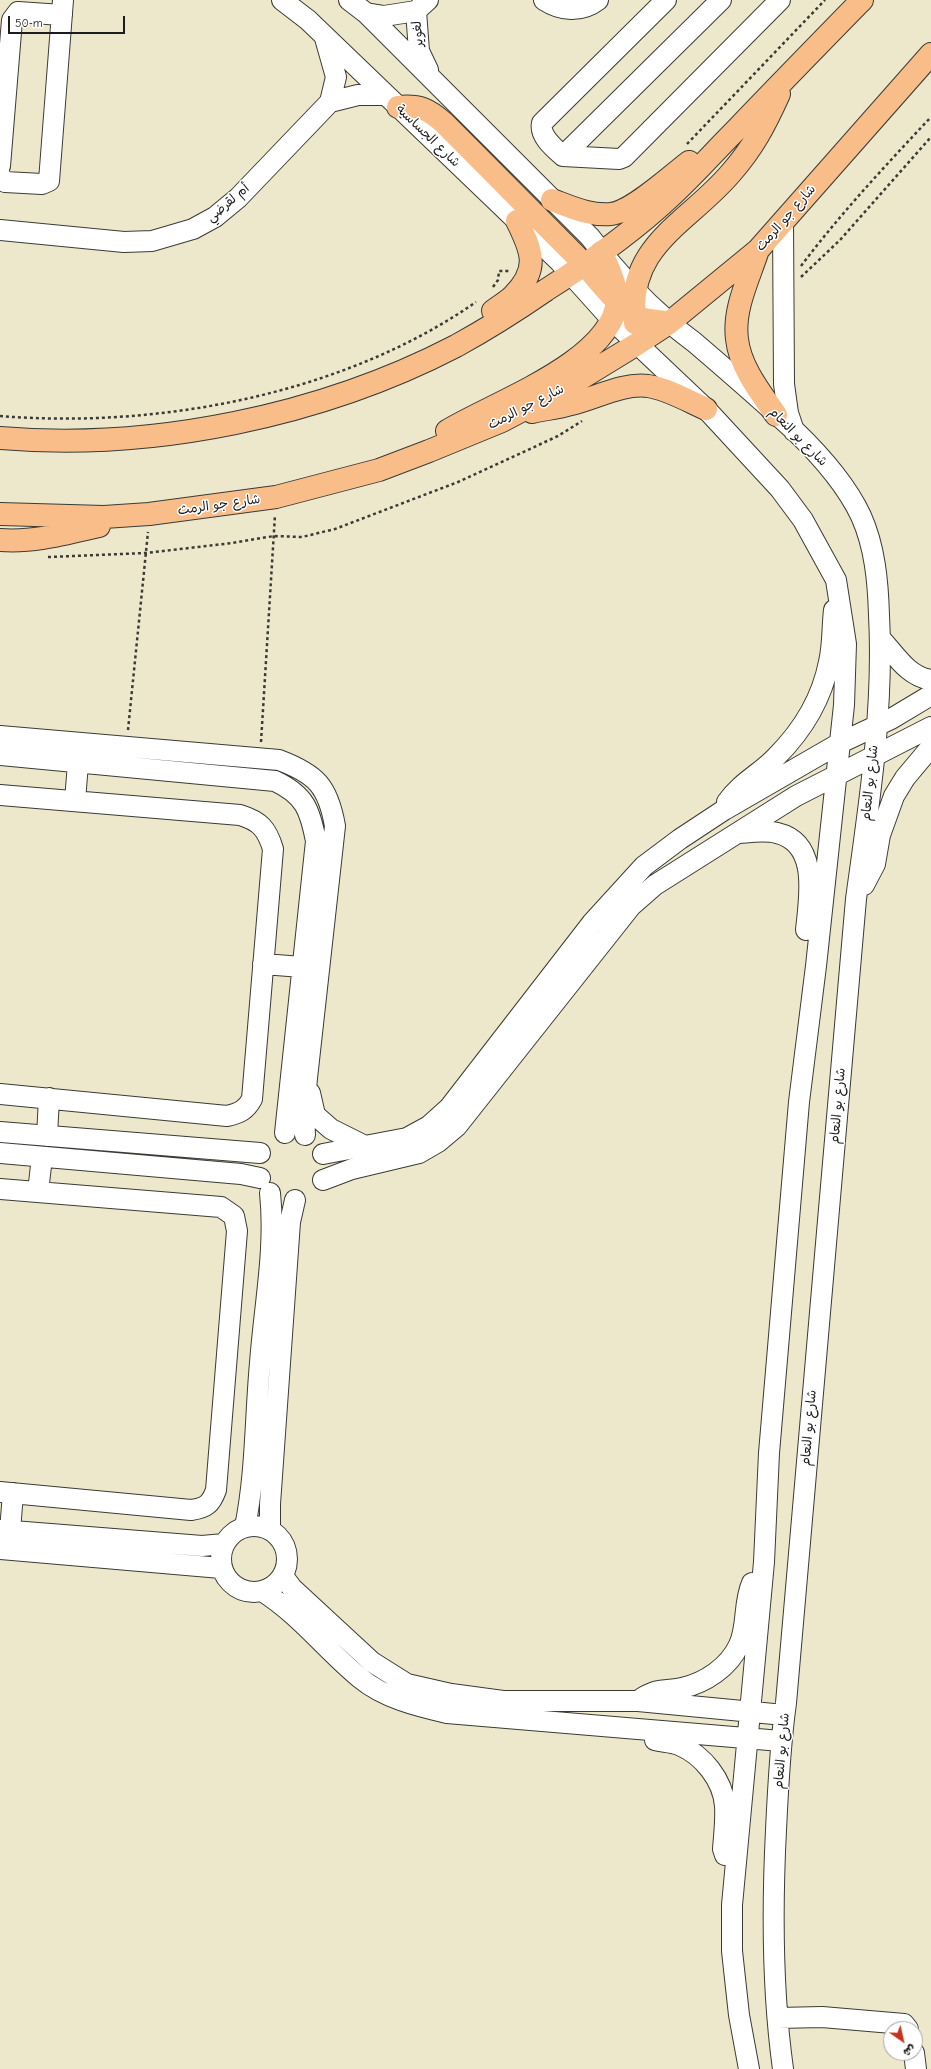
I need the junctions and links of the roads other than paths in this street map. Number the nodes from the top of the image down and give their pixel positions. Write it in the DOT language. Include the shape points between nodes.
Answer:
graph roads {
  1 [pos="282,0"];
  2 [pos="349,0"];
  3 [pos="544,0"];
  4 [pos="598,0"];
  5 [pos="666,0"];
  6 [pos="721,0"];
  7 [pos="780,0"];
  8 [pos="862,0"];
  9 [pos="422,6"];
  10 [pos="62,7"];
  11 [pos="366,13"];
  12 [pos="324,35"];
  13 [pos="931,37"];
  14 [pos="931,43"];
  15 [pos="931,54"];
  16 [pos="432,78"];
  17 [pos="786,78"];
  18 [pos="392,101"];
  19 [pos="330,102"];
  20 [pos="718,149"];
  21 [pos="563,156"];
  22 [pos="0,166"];
  23 [pos="0,176"];
  24 [pos="552,200"];
  25 [pos="517,221"];
  26 [pos="783,221"];
  27 [pos="0,230"];
  28 [pos="758,250"];
  29 [pos="586,264"];
  30 [pos="635,288"];
  31 [pos="615,310"];
  32 [pos="634,314"];
  33 [pos="669,323"];
  34 [pos="471,338"];
  35 [pos="637,344"];
  36 [pos="706,409"];
  37 [pos="776,415"];
  38 [pos="502,421"];
  39 [pos="794,431"];
  40 [pos="0,438"];
  41 [pos="429,452"];
  42 [pos="0,514"];
  43 [pos="149,514"];
  44 [pos="0,540"];
  45 [pos="836,580"];
  46 [pos="880,638"];
  47 [pos="931,680"];
  48 [pos="931,695"];
  49 [pos="876,726"];
  50 [pos="931,727"];
  51 [pos="0,736"];
  52 [pos="840,742"];
  53 [pos="931,747"];
  54 [pos="0,755"];
  55 [pos="874,756"];
  56 [pos="78,763"];
  57 [pos="837,774"];
  58 [pos="0,795"];
  59 [pos="75,801"];
  60 [pos="724,810"];
  61 [pos="738,833"];
  62 [pos="856,899"];
  63 [pos="263,964"];
  64 [pos="816,966"];
  65 [pos="302,968"];
  66 [pos="307,1078"];
  67 [pos="0,1094"];
  68 [pos="49,1098"];
  69 [pos="0,1132"];
  70 [pos="285,1133"];
  71 [pos="305,1135"];
  72 [pos="47,1136"];
  73 [pos="365,1146"];
  74 [pos="0,1153"];
  75 [pos="260,1153"];
  76 [pos="323,1154"];
  77 [pos="42,1157"];
  78 [pos="323,1180"];
  79 [pos="265,1186"];
  80 [pos="0,1189"];
  81 [pos="38,1192"];
  82 [pos="296,1200"];
  83 [pos="227,1362"];
  84 [pos="260,1363"];
  85 [pos="6,1493"];
  86 [pos="245,1527"];
  87 [pos="5,1530"];
  88 [pos="270,1530"];
  89 [pos="224,1544"];
  90 [pos="0,1549"];
  91 [pos="764,1562"];
  92 [pos="221,1568"];
  93 [pos="283,1576"];
  94 [pos="262,1591"];
  95 [pos="638,1700"];
  96 [pos="750,1711"];
  97 [pos="784,1714"];
  98 [pos="635,1728"];
  99 [pos="747,1738"];
  100 [pos="781,1741"];
  101 [pos="734,1876"];
  102 [pos="778,2018"];
  103 [pos="883,2022"];
  104 [pos="748,2069"];
  105 [pos="783,2069"];
  1 -- 12 [label="street, شارع الجساسية"];
  2 -- 11 [label="street"];
  3 -- 4 [label="street" via="554,7 570,10 583,8"];
  5 -- 21 [label="street" via="542,123 543,135"];
  6 -- 21 [label="street"];
  7 -- 21 [label="street" via="624,157 620,159"];
  8 -- 17 [label="main road"];
  9 -- 11 [label="street, لغوير" via="384,16"];
  9 -- 16 [label="street, لغوير" via="419,51"];
  10 -- 22 [label="street" via="18,12 12,20"];
  10 -- 23 [label="street" via="49,181 42,184 5,182"];
  11 -- 16 [label="street"];
  12 -- 18 [label="street, شارع الجساسية"];
  12 -- 19 [label="street" via="336,77"];
  13 -- 14 [label="main road"];
  15 -- 26 [label="main road, شارع جو الرمث"];
  16 -- 24 [label="street"];
  17 -- 20 [label="main road"];
  17 -- 30 [label="main road" via="759,137 748,153 710,196 656,245 639,272"];
  18 -- 19 [label="street" via="358,95"];
  18 -- 25 [label="street, شارع الجساسية"];
  18 -- 29 [label="main road" via="428,110 444,123"];
  19 -- 27 [label="street, أم لقرضي" via="238,198 215,217 193,229 152,241 124,242"];
  20 -- 24 [label="main road" via="690,161 639,200 613,214 592,213"];
  20 -- 29 [label="main road" via="671,196"];
  24 -- 29 [label="street" via="590,237"];
  25 -- 29 [label="street, شارع الجساسية"];
  25 -- 34 [label="main road" via="530,246 531,271 513,296 494,310"];
  26 -- 28 [label="main road, شارع جو الرمث"];
  26 -- 39 [label="street" via="784,384 788,413"];
  28 -- 33 [label="main road, شارع جو الرمث"];
  28 -- 37 [label="main road" via="740,304 737,339 750,376"];
  29 -- 30 [label="street, شارع بو النعام"];
  29 -- 31 [label="main road"];
  29 -- 34 [label="main road"];
  30 -- 32 [label="main road"];
  30 -- 33 [label="street, شارع بو النعام"];
  31 -- 32 [label="main road"];
  31 -- 35 [label="street"];
  31 -- 41 [label="main road" via="604,334 578,359 505,402 447,431 436,440"];
  32 -- 33 [label="main road"];
  32 -- 35 [label="main road"];
  33 -- 35 [label="main road, شارع جو الرمث"];
  33 -- 37 [label="street, شارع بو النعام"];
  34 -- 40 [label="main road" via="417,364 351,390 288,410 231,424 122,438"];
  35 -- 36 [label="street"];
  35 -- 38 [label="main road, شارع جو الرمث" via="570,385"];
  36 -- 38 [label="main road" via="667,392 639,386 618,389 572,404"];
  36 -- 45 [label="street" via="780,489 803,520"];
  37 -- 39 [label="street, شارع بو النعام"];
  38 -- 41 [label="main road, شارع جو الرمث"];
  39 -- 46 [label="street, شارع بو النعام" via="820,457 861,516 873,553 878,582"];
  41 -- 43 [label="main road, شارع جو الرمث" via="379,470 276,497"];
  42 -- 43 [label="main road, شارع جو الرمث" via="104,517"];
  43 -- 44 [label="main road" via="61,534 11,541"];
  45 -- 52 [label="street" via="846,644"];
  45 -- 60 [label="street" via="829,661 820,693 797,733 768,765 737,788 726,802"];
  46 -- 47 [label="street" via="911,673"];
  46 -- 49 [label="street, شارع بو النعام" via="880,690"];
  48 -- 49 [label="street"];
  49 -- 52 [label="street"];
  49 -- 55 [label="street, شارع بو النعام"];
  50 -- 55 [label="street"];
  51 -- 66 [label="street" via="279,760 301,768 322,786 331,805 335,826"];
  52 -- 57 [label="street"];
  52 -- 60 [label="street"];
  53 -- 62 [label="street" via="905,778 894,796 880,835 875,864"];
  54 -- 56 [label="street"];
  55 -- 57 [label="street"];
  55 -- 62 [label="street, شارع بو النعام"];
  56 -- 59 [label="street"];
  56 -- 65 [label="street" via="275,781 291,789 303,801 312,819 316,841"];
  57 -- 61 [label="street" via="796,796"];
  57 -- 64 [label="street"];
  58 -- 59 [label="street"];
  59 -- 63 [label="street" via="240,815 252,818 263,826 273,849"];
  60 -- 73 [label="street" via="680,839 639,872 592,923 448,1108 429,1126 407,1138"];
  61 -- 64 [label="street" via="778,833 786,836 801,851 809,869 810,883 806,945"];
  61 -- 78 [label="street" via="655,885 631,906 457,1126 438,1142 419,1153 352,1169"];
  62 -- 97 [label="street, شارع بو النعام"];
  63 -- 65 [label="street"];
  63 -- 68 [label="street" via="252,1099 240,1113 228,1116"];
  64 -- 91 [label="street" via="797,1118 769,1453"];
  65 -- 70 [label="street"];
  66 -- 71 [label="street"];
  66 -- 73 [label="street" via="315,1115 331,1129"];
  67 -- 68 [label="street"];
  68 -- 72 [label="street"];
  69 -- 72 [label="street"];
  70 -- 71 [label="street" via="297,1132"];
  70 -- 75 [label="street" via="271,1139"];
  71 -- 76 [label="street" via="319,1146"];
  72 -- 75 [label="street"];
  73 -- 76 [label="street"];
  74 -- 77 [label="street"];
  75 -- 79 [label="street" via="258,1161"];
  76 -- 78 [label="street"];
  77 -- 79 [label="street" via="241,1174"];
  77 -- 81 [label="street"];
  78 -- 82 [label="street" via="312,1193"];
  79 -- 82 [label="street" via="286,1200"];
  79 -- 84 [label="street" via="273,1222"];
  80 -- 81 [label="street"];
  81 -- 83 [label="street" via="221,1208 234,1216 237,1231"];
  82 -- 88 [label="street" via="290,1230"];
  83 -- 84 [label="street"];
  83 -- 85 [label="street" via="216,1490 212,1500 204,1508 191,1510"];
  84 -- 86 [label="street" via="250,1503"];
  85 -- 87 [label="street"];
  86 -- 88 [label="street" via="254,1526"];
  86 -- 89 [label="street" via="230,1536"];
  87 -- 89 [label="street" via="202,1546"];
  88 -- 93 [label="street" via="278,1535 286,1550"];
  89 -- 92 [label="street"];
  90 -- 92 [label="street"];
  91 -- 95 [label="street" via="756,1572 750,1588 739,1645 722,1667 715,1674 692,1685 658,1690"];
  91 -- 96 [label="street"];
  92 -- 94 [label="street" via="230,1583 237,1588 245,1591"];
  93 -- 94 [label="street"];
  93 -- 95 [label="street" via="292,1588 372,1662 407,1684 451,1694 503,1701"];
  94 -- 98 [label="street" via="281,1603 361,1679 403,1702 447,1713"];
  95 -- 96 [label="street"];
  96 -- 97 [label="street"];
  96 -- 99 [label="street"];
  97 -- 100 [label="street, شارع بو النعام"];
  98 -- 99 [label="street"];
  98 -- 101 [label="street" via="649,1738 686,1748 712,1772 723,1794 726,1818 723,1849"];
  99 -- 100 [label="street"];
  99 -- 101 [label="street"];
  100 -- 102 [label="street, شارع بو النعام" via="772,1898"];
  101 -- 104 [label="street" via="732,1951"];
  102 -- 103 [label="street" via="822,2017"];
  102 -- 105 [label="street, شارع بو النعام"];
}
